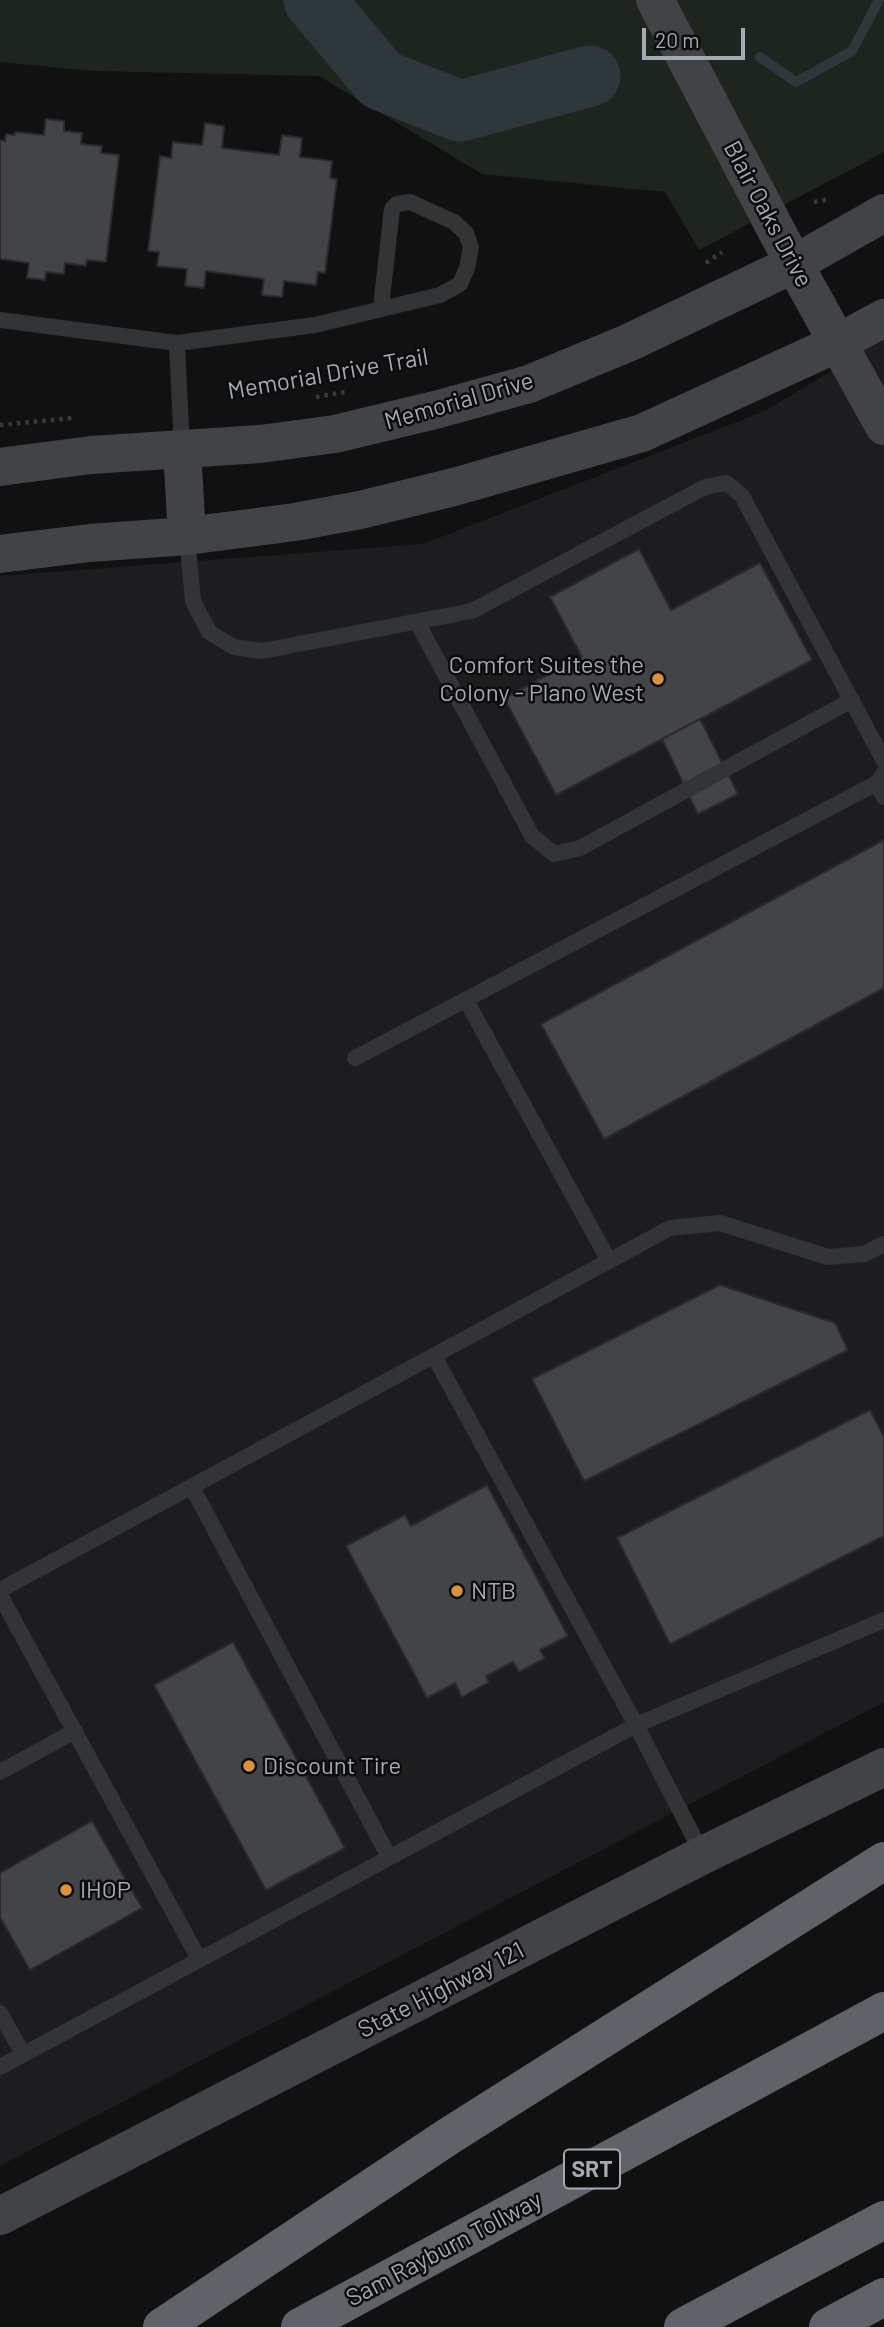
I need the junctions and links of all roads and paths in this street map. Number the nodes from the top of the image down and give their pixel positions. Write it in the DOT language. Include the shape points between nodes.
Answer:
graph roads {
  1 [pos="655,0"];
  2 [pos="884,213"];
  3 [pos="722,252"];
  4 [pos="704,264"];
  5 [pos="794,264"];
  6 [pos="382,307"];
  7 [pos="884,318"];
  8 [pos="0,320"];
  9 [pos="177,343"];
  10 [pos="838,344"];
  11 [pos="347,391"];
  12 [pos="305,400"];
  13 [pos="83,418"];
  14 [pos="0,425"];
  15 [pos="884,426"];
  16 [pos="182,449"];
  17 [pos="0,467"];
  18 [pos="187,536"];
  19 [pos="0,554"];
  20 [pos="417,622"];
  21 [pos="852,700"];
  22 [pos="884,761"];
  23 [pos="881,784"];
  24 [pos="466,1000"];
  25 [pos="355,1058"];
  26 [pos="884,1244"];
  27 [pos="609,1261"];
  28 [pos="434,1356"];
  29 [pos="192,1487"];
  30 [pos="0,1593"];
  31 [pos="884,1620"];
  32 [pos="636,1725"];
  33 [pos="75,1731"];
  34 [pos="884,1767"];
  35 [pos="0,1772"];
  36 [pos="703,1855"];
  37 [pos="389,1857"];
  38 [pos="884,1861"];
  39 [pos="199,1959"];
  40 [pos="884,2011"];
  41 [pos="0,2013"];
  42 [pos="23,2054"];
  43 [pos="0,2067"];
  44 [pos="0,2216"];
  45 [pos="884,2220"];
  46 [pos="884,2297"];
  47 [pos="162,2327"];
  48 [pos="300,2327"];
  49 [pos="683,2327"];
  50 [pos="828,2327"];
  1 -- 5 [label="street, Blair Oaks Drive"];
  2 -- 5 [label="street, Memorial Drive"];
  3 -- 4 [label="path"];
  5 -- 10 [label="street, Blair Oaks Drive"];
  5 -- 16 [label="street, Memorial Drive" via="529,384 335,434"];
  6 -- 6 [label="lane" via="440,295 460,284 471,247 466,233 454,222 410,202 391,209"];
  6 -- 9 [label="lane" via="315,325"];
  7 -- 10 [label="street"];
  8 -- 9 [label="lane"];
  9 -- 16 [label="lane"];
  10 -- 15 [label="street, Blair Oaks Drive"];
  10 -- 18 [label="street" via="642,433 360,510"];
  11 -- 12 [label="path, Memorial Drive Trail"];
  13 -- 14 [label="path"];
  16 -- 17 [label="street, Memorial Drive"];
  16 -- 18 [label="street"];
  18 -- 19 [label="street"];
  18 -- 20 [label="lane" via="193,601 209,632 234,647 262,651"];
  20 -- 21 [label="lane" via="472,611 705,487 727,483 742,496"];
  20 -- 21 [label="lane" via="532,836 554,854 580,849"];
  21 -- 22 [label="lane"];
  23 -- 24 [label="lane"];
  24 -- 25 [label="lane"];
  24 -- 27 [label="lane"];
  26 -- 27 [label="lane" via="864,1254 828,1257 720,1223 670,1228"];
  27 -- 28 [label="lane"];
  28 -- 29 [label="lane"];
  28 -- 32 [label="lane"];
  29 -- 30 [label="lane"];
  29 -- 37 [label="lane"];
  30 -- 33 [label="lane"];
  31 -- 32 [label="lane"];
  32 -- 36 [label="lane"];
  32 -- 37 [label="lane"];
  33 -- 35 [label="lane"];
  33 -- 39 [label="lane"];
  34 -- 36 [label="street, State Highway 121"];
  36 -- 44 [label="street, State Highway 121"];
  37 -- 39 [label="lane"];
  38 -- 47 [label="highway" via="449,2136"];
  39 -- 42 [label="lane"];
  40 -- 48 [label="highway, Sam Rayburn Tollway / SRT"];
  41 -- 42 [label="lane"];
  42 -- 43 [label="lane"];
  45 -- 49 [label="highway"];
  46 -- 50 [label="highway"];
}
